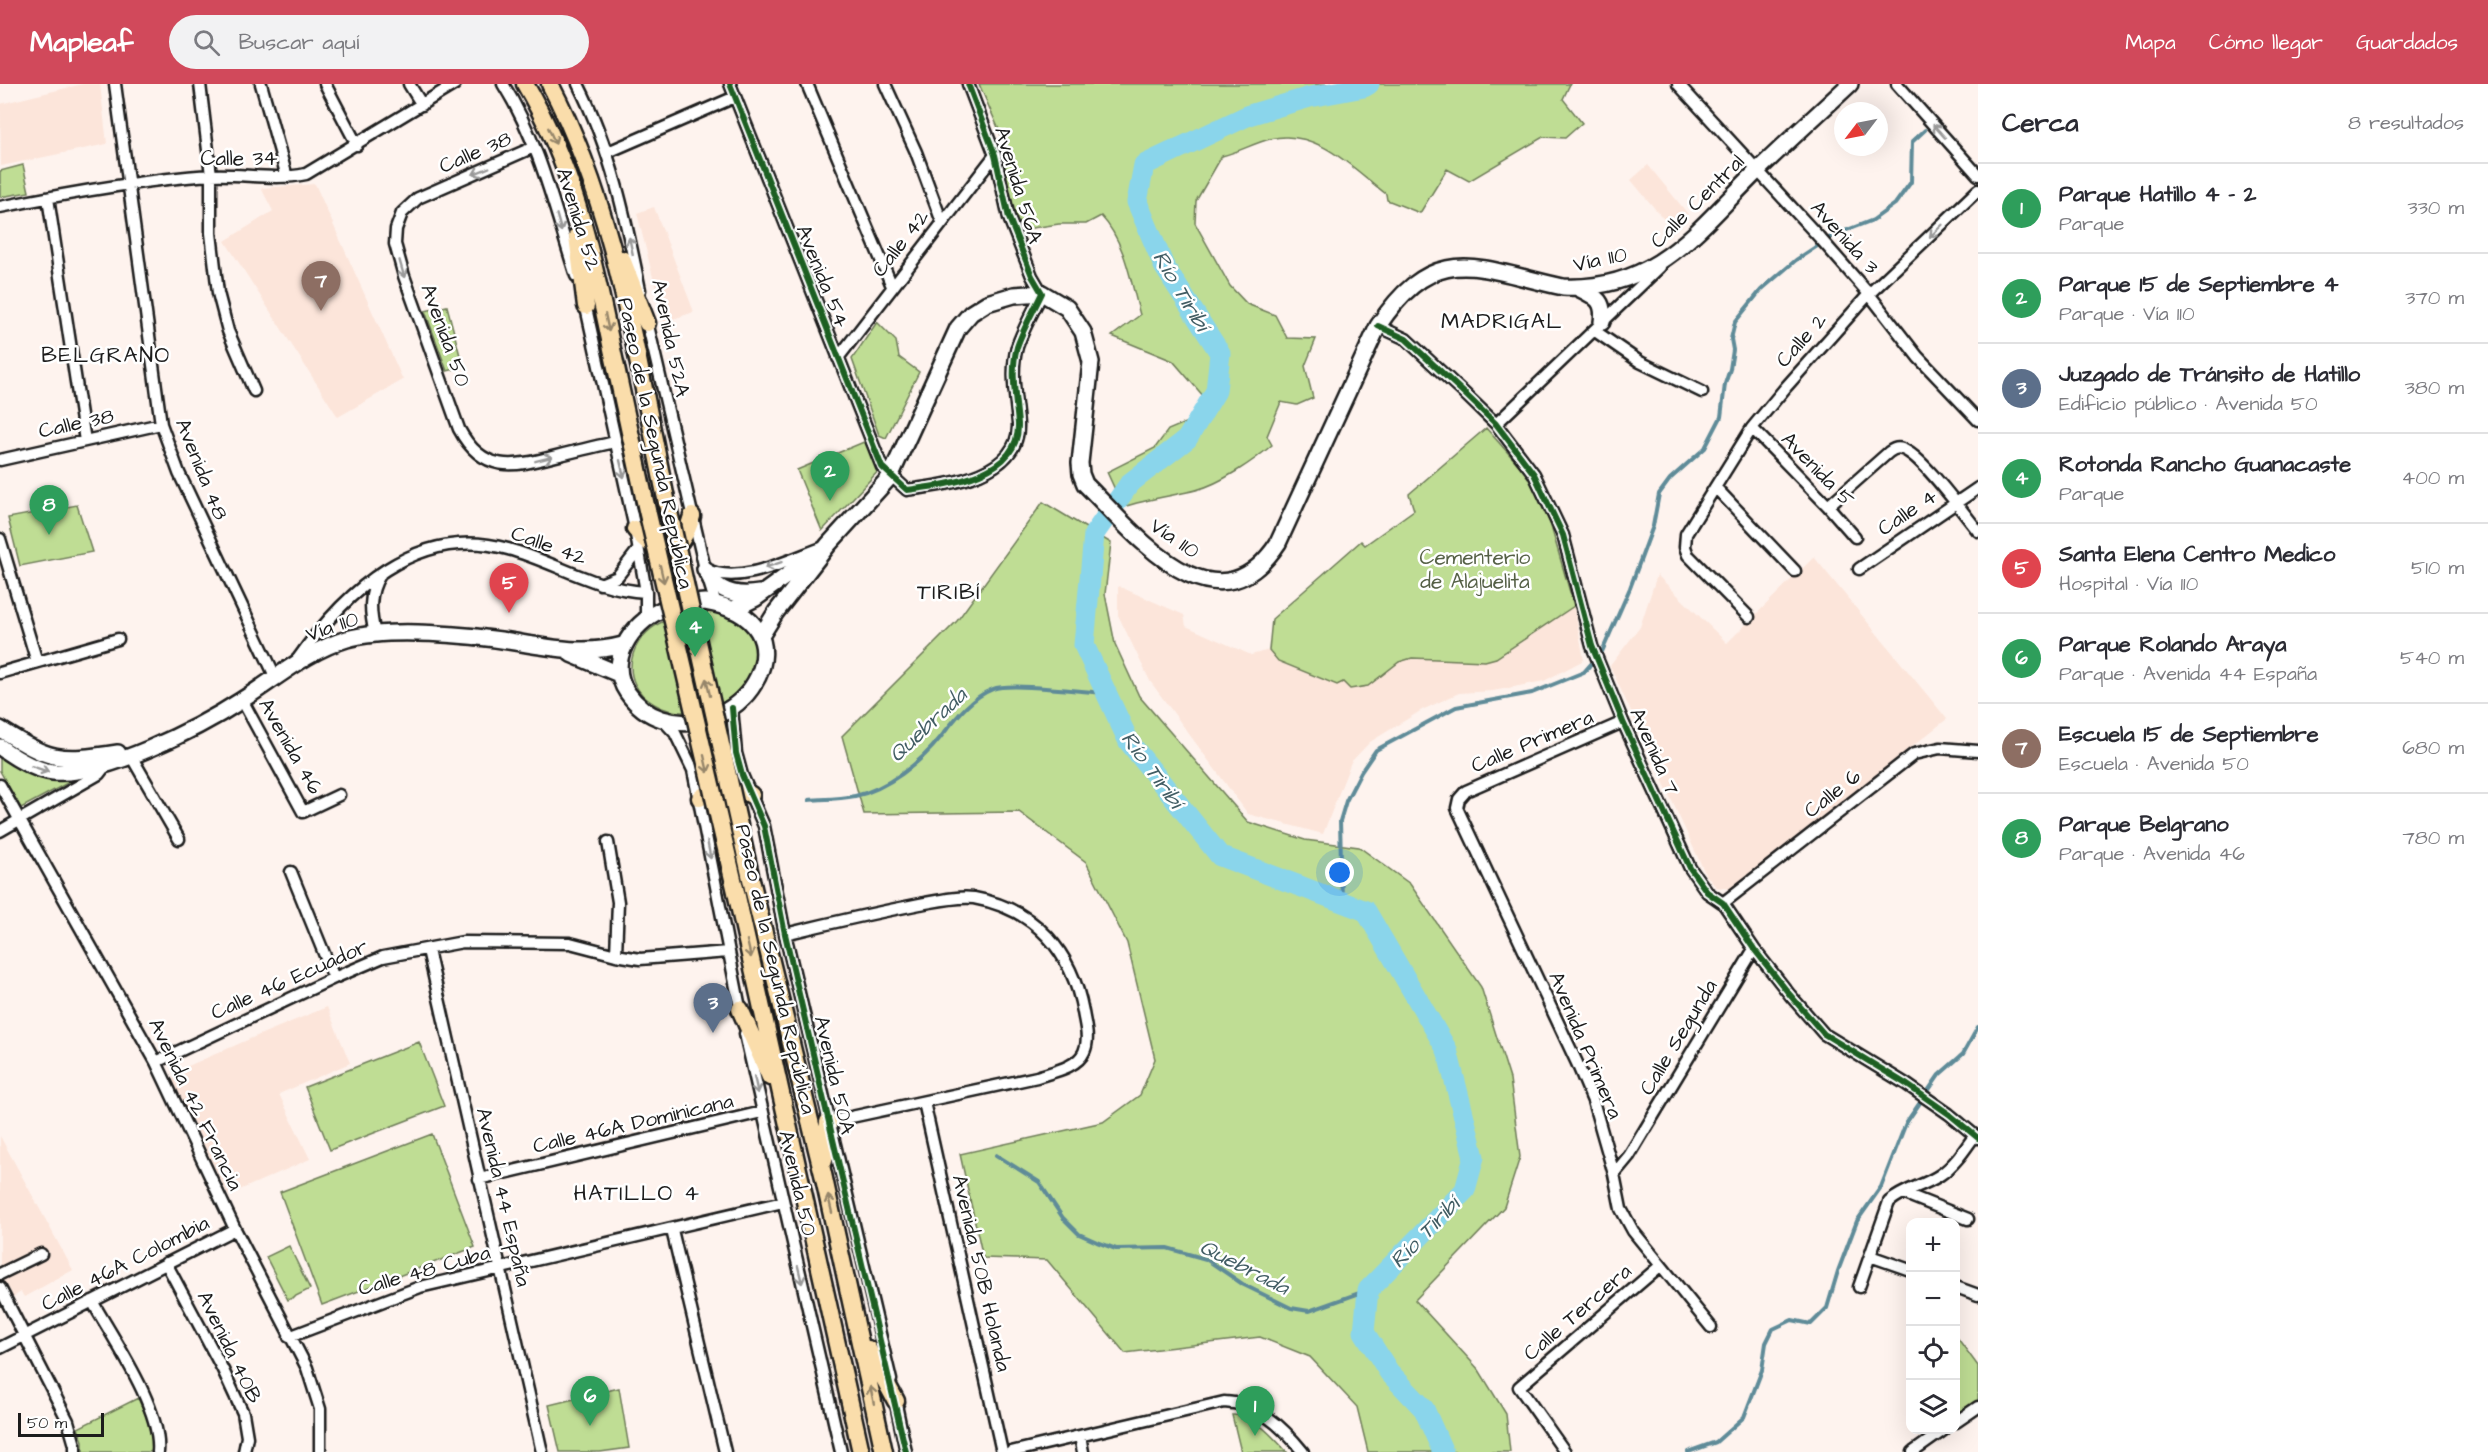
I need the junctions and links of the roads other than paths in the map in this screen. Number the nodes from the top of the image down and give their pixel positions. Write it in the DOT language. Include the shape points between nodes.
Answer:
graph roads {
  1 [pos="115,84"];
  2 [pos="200,84"];
  3 [pos="261,84"];
  4 [pos="325,84"];
  5 [pos="409,84"];
  6 [pos="455,84"];
  7 [pos="503,84"];
  8 [pos="525,84"];
  9 [pos="550,84"];
  10 [pos="578,84"];
  11 [pos="730,84"];
  12 [pos="807,84"];
  13 [pos="885,84"];
  14 [pos="968,84"];
  15 [pos="1678,84"];
  16 [pos="1850,84"];
  17 [pos="1897,84"];
  18 [pos="735,97"];
  19 [pos="422,105"];
  20 [pos="357,145"];
  21 [pos="534,147"];
  22 [pos="608,152"];
  23 [pos="995,155"];
  24 [pos="1758,171"];
  25 [pos="568,173"];
  26 [pos="211,175"];
  27 [pos="1978,175"];
  28 [pos="287,177"];
  29 [pos="129,186"];
  30 [pos="1978,190"];
  31 [pos="596,191"];
  32 [pos="48,198"];
  33 [pos="0,207"];
  34 [pos="402,213"];
  35 [pos="942,222"];
  36 [pos="1675,253"];
  37 [pos="892,286"];
  38 [pos="1578,288"];
  39 [pos="1042,293"];
  40 [pos="1869,294"];
  41 [pos="586,306"];
  42 [pos="647,323"];
  43 [pos="1378,326"];
  44 [pos="1598,326"];
  45 [pos="838,357"];
  46 [pos="254,391"];
  47 [pos="1702,392"];
  48 [pos="1978,420"];
  49 [pos="161,424"];
  50 [pos="1496,424"];
  51 [pos="1752,428"];
  52 [pos="85,441"];
  53 [pos="616,442"];
  54 [pos="0,460"];
  55 [pos="890,477"];
  56 [pos="1716,488"];
  57 [pos="1978,488"];
  58 [pos="1955,503"];
  59 [pos="1828,506"];
  60 [pos="692,516"];
  61 [pos="635,529"];
  62 [pos="1978,531"];
  63 [pos="1855,537"];
  64 [pos="0,539"];
  65 [pos="828,545"];
  66 [pos="638,550"];
  67 [pos="1859,568"];
  68 [pos="705,569"];
  69 [pos="384,570"];
  70 [pos="1795,571"];
  71 [pos="597,584"];
  72 [pos="772,587"];
  73 [pos="646,592"];
  74 [pos="716,604"];
  75 [pos="732,610"];
  76 [pos="1749,616"];
  77 [pos="646,620"];
  78 [pos="375,634"];
  79 [pos="761,636"];
  80 [pos="118,639"];
  81 [pos="623,645"];
  82 [pos="554,649"];
  83 [pos="37,662"];
  84 [pos="295,664"];
  85 [pos="0,673"];
  86 [pos="619,674"];
  87 [pos="275,676"];
  88 [pos="242,700"];
  89 [pos="732,708"];
  90 [pos="662,719"];
  91 [pos="1623,722"];
  92 [pos="0,729"];
  93 [pos="0,747"];
  94 [pos="148,748"];
  95 [pos="1978,751"];
  96 [pos="131,756"];
  97 [pos="106,764"];
  98 [pos="0,785"];
  99 [pos="339,795"];
  100 [pos="751,795"];
  101 [pos="700,798"];
  102 [pos="1458,799"];
  103 [pos="19,821"];
  104 [pos="0,831"];
  105 [pos="179,839"];
  106 [pos="608,842"];
  107 [pos="291,872"];
  108 [pos="1724,903"];
  109 [pos="785,934"];
  110 [pos="1754,949"];
  111 [pos="428,950"];
  112 [pos="728,952"];
  113 [pos="616,956"];
  114 [pos="334,978"];
  115 [pos="740,1009"];
  116 [pos="156,1062"];
  117 [pos="924,1102"];
  118 [pos="762,1112"];
  119 [pos="785,1112"];
  120 [pos="828,1122"];
  121 [pos="1977,1137"];
  122 [pos="823,1174"];
  123 [pos="1614,1174"];
  124 [pos="479,1179"];
  125 [pos="1903,1193"];
  126 [pos="783,1203"];
  127 [pos="1968,1219"];
  128 [pos="235,1229"];
  129 [pos="672,1230"];
  130 [pos="41,1254"];
  131 [pos="1870,1256"];
  132 [pos="166,1263"];
  133 [pos="1660,1266"];
  134 [pos="500,1268"];
  135 [pos="1906,1268"];
  136 [pos="0,1274"];
  137 [pos="1859,1287"];
  138 [pos="0,1288"];
  139 [pos="1960,1288"];
  140 [pos="1978,1295"];
  141 [pos="92,1301"];
  142 [pos="1711,1327"];
  143 [pos="858,1331"];
  144 [pos="24,1336"];
  145 [pos="289,1337"];
  146 [pos="0,1348"];
  147 [pos="896,1401"];
  148 [pos="1978,1407"];
  149 [pos="1960,1419"];
  150 [pos="1938,1434"];
  151 [pos="1080,1436"];
  152 [pos="75,1452"];
  153 [pos="158,1452"];
  154 [pos="244,1452"];
  155 [pos="320,1452"];
  156 [pos="542,1452"];
  157 [pos="725,1452"];
  158 [pos="841,1452"];
  159 [pos="861,1452"];
  160 [pos="884,1452"];
  161 [pos="906,1452"];
  162 [pos="1002,1452"];
  163 [pos="1011,1452"];
  164 [pos="1083,1452"];
  165 [pos="1304,1452"];
  166 [pos="1565,1452"];
  167 [pos="1913,1452"];
  1 -- 29 [label="street, Avenida 48"];
  2 -- 26 [label="street"];
  3 -- 28 [label="street"];
  4 -- 20 [label="street"];
  5 -- 19 [label="street"];
  6 -- 19 [label="street, Calle 34"];
  7 -- 21 [label="street, Avenida 52"];
  8 -- 25 [label="highway, Paseo de la Segunda República, one-way"];
  9 -- 31 [label="highway, Paseo de la Segunda República"];
  10 -- 22 [label="street, Avenida 52A"];
  11 -- 18 [label="street, Avenida 54"];
  12 -- 37 [label="street"];
  13 -- 35 [label="street"];
  14 -- 23 [label="street, Avenida 56A"];
  15 -- 24 [label="street, Avenida 3"];
  16 -- 24 [label="main road, Calle Central"];
  27 -- 17 [label="street, one-way"];
  18 -- 22 [label="street"];
  18 -- 45 [label="street, Avenida 54"];
  19 -- 20 [label="street, Calle 34"];
  20 -- 28 [label="street, Calle 34" via="309,173"];
  21 -- 34 [label="street, Calle 38, one-way" via="418,198"];
  21 -- 41 [label="street, Avenida 52, one-way"];
  42 -- 22 [label="street, Avenida 52A, one-way"];
  23 -- 35 [label="street, Calle 42"];
  23 -- 39 [label="street, Avenida 56A" via="1009,218"];
  24 -- 36 [label="main road, Calle Central"];
  24 -- 40 [label="street, Avenida 3"];
  25 -- 41 [label="highway"];
  25 -- 119 [label="highway, Paseo de la Segunda República, one-way, bridge" via="598,280"];
  26 -- 28 [label="street, Calle 34"];
  26 -- 29 [label="street, Calle 34"];
  26 -- 46 [label="street" via="211,233 218,293 230,337"];
  29 -- 32 [label="street, Calle 34"];
  29 -- 49 [label="street, Avenida 48"];
  30 -- 40 [label="street, Calle 2, one-way"];
  31 -- 42 [label="highway"];
  122 -- 31 [label="highway, Paseo de la Segunda República, one-way, bridge" via="753,888"];
  32 -- 33 [label="street, Calle 34"];
  32 -- 52 [label="street"];
  34 -- 53 [label="street, Avenida 50, one-way" via="394,237 404,276 459,429 471,447 487,460 504,465"];
  35 -- 37 [label="street, Calle 42"];
  36 -- 38 [label="main road, Vía 110" via="1635,275"];
  36 -- 44 [label="street, Calle Central"];
  37 -- 45 [label="street, Calle 42"];
  38 -- 43 [label="main road, Vía 110" via="1478,267 1444,268 1409,288"];
  38 -- 44 [label="main road" via="1599,300 1603,311"];
  39 -- 43 [label="main road, Vía 110" via="1067,308 1083,332 1091,362 1080,463 1088,486 1161,558 1192,576 1222,582 1253,573 1278,543"];
  39 -- 55 [label="main road" via="1014,295 987,303 958,328"];
  39 -- 55 [label="street" via="1017,347 1017,437 1007,454 968,480 939,486 907,490"];
  40 -- 48 [label="street, Avenida 3" via="1918,357"];
  40 -- 51 [label="street, Calle 2"];
  41 -- 53 [label="street, Avenida 52"];
  42 -- 60 [label="street, Avenida 52A"];
  43 -- 50 [label="street, Avenida 7" via="1406,339"];
  44 -- 47 [label="street" via="1640,362"];
  44 -- 50 [label="street, Calle Central"];
  45 -- 55 [label="street, Avenida 54" via="882,467"];
  49 -- 52 [label="street, Calle 38"];
  49 -- 87 [label="street, Avenida 48" via="183,482"];
  50 -- 91 [label="street, Avenida 7" via="1534,474 1563,535 1592,646"];
  51 -- 56 [label="street, Calle 2"];
  51 -- 59 [label="street, Avenida 5"];
  52 -- 54 [label="street, Calle 38"];
  53 -- 61 [label="street, Avenida 52, one-way"];
  55 -- 65 [label="main road"];
  56 -- 70 [label="street"];
  56 -- 76 [label="street, Calle 2" via="1684,541 1688,555"];
  57 -- 58 [label="street, Calle 4"];
  58 -- 59 [label="street" via="1910,454 1894,449"];
  58 -- 62 [label="street"];
  58 -- 67 [label="street, Calle 4"];
  59 -- 63 [label="street, Avenida 5"];
  60 -- 61 [label="highway" via="686,535 669,549 651,545"];
  60 -- 68 [label="street, Avenida 52A"];
  61 -- 66 [label="street, Avenida 52"];
  64 -- 83 [label="street"];
  65 -- 68 [label="street, one-way" via="741,575 715,574"];
  65 -- 72 [label="main road"];
  65 -- 79 [label="main road"];
  66 -- 71 [label="street, Calle 42" via="617,577"];
  66 -- 73 [label="street, Avenida 52"];
  68 -- 72 [label="main road" via="718,586 731,593 745,596"];
  68 -- 74 [label="street, Avenida 52A"];
  69 -- 71 [label="street, Calle 42" via="432,549 486,544"];
  69 -- 78 [label="street" via="370,601"];
  69 -- 84 [label="street, Calle 42" via="335,611"];
  71 -- 73 [label="street, Calle 42"];
  72 -- 75 [label="main road"];
  73 -- 77 [label="street, Avenida 52"];
  74 -- 75 [label="main road"];
  74 -- 77 [label="main road" via="681,603"];
  75 -- 79 [label="main road" via="751,621"];
  77 -- 81 [label="main road"];
  78 -- 82 [label="main road, Vía 110" via="442,635"];
  78 -- 84 [label="main road, Vía 110" via="321,649"];
  79 -- 89 [label="main road" via="763,669 752,688"];
  80 -- 83 [label="street"];
  81 -- 82 [label="main road, Vía 110" via="596,650"];
  81 -- 86 [label="main road"];
  82 -- 86 [label="main road, Vía 110"];
  83 -- 85 [label="street"];
  84 -- 87 [label="main road, Vía 110"];
  86 -- 90 [label="main road" via="636,706"];
  87 -- 88 [label="main road, Vía 110"];
  88 -- 94 [label="main road, Vía 110"];
  88 -- 99 [label="street, Avenida 46" via="303,812"];
  89 -- 90 [label="main road" via="704,720"];
  89 -- 100 [label="street, Avenida 50A" via="736,753"];
  90 -- 101 [label="street, Avenida 50" via="685,750"];
  91 -- 102 [label="street, Calle Primera" via="1466,791"];
  91 -- 108 [label="street, Avenida 7" via="1690,868 1707,892"];
  92 -- 94 [label="main road, Vía 110" via="49,757 73,759"];
  93 -- 97 [label="main road, Vía 110, one-way" via="34,768 52,772 86,770"];
  94 -- 96 [label="main road, Vía 110"];
  95 -- 108 [label="street, Calle 6" via="1940,748 1914,754"];
  96 -- 97 [label="main road, Vía 110"];
  96 -- 105 [label="street"];
  97 -- 103 [label="street" via="99,774"];
  98 -- 103 [label="street, Avenida 42 Francia"];
  100 -- 101 [label="highway" via="726,786"];
  100 -- 109 [label="street, Avenida 50A" via="764,826"];
  101 -- 112 [label="street, Avenida 50, one-way"];
  102 -- 123 [label="street, Avenida Primera" via="1457,808 1593,1101"];
  103 -- 104 [label="street"];
  103 -- 116 [label="street, Avenida 42 Francia"];
  106 -- 113 [label="street" via="618,902"];
  107 -- 114 [label="street"];
  108 -- 110 [label="street, Avenida 7"];
  109 -- 117 [label="street" via="879,912 971,898 1015,910 1036,923 1067,961 1078,990 1088,1039 1084,1053 1077,1061 1052,1072"];
  109 -- 120 [label="street, Avenida 50A"];
  110 -- 121 [label="street, Avenida 7" via="1824,1034 1906,1084"];
  110 -- 123 [label="street, Calle Segunda" via="1629,1156"];
  111 -- 113 [label="street, Calle 46 Ecuador" via="463,942 512,941 570,943"];
  111 -- 114 [label="street, Calle 46 Ecuador" via="382,957"];
  111 -- 124 [label="street, Avenida 44 España"];
  112 -- 113 [label="street, Calle 46 Ecuador" via="640,959"];
  112 -- 115 [label="street, Avenida 50"];
  114 -- 116 [label="street, Calle 46 Ecuador"];
  115 -- 118 [label="street, Avenida 50, one-way"];
  115 -- 119 [label="highway"];
  116 -- 128 [label="street, Avenida 42 Francia"];
  117 -- 120 [label="street"];
  117 -- 162 [label="street, Avenida 50B Holanda"];
  118 -- 124 [label="street, Calle 46A Dominicana"];
  118 -- 126 [label="street, Avenida 50"];
  119 -- 159 [label="highway, Paseo de la Segunda República"];
  120 -- 122 [label="highway"];
  120 -- 147 [label="street, Avenida 50A"];
  121 -- 125 [label="street" via="1948,1169"];
  143 -- 122 [label="highway, Paseo de la Segunda República, one-way"];
  123 -- 133 [label="street, Avenida Primera" via="1621,1209 1633,1232"];
  124 -- 134 [label="street, Avenida 44 España"];
  125 -- 127 [label="street"];
  125 -- 131 [label="street" via="1889,1202"];
  126 -- 129 [label="street, Calle 48 Cuba"];
  126 -- 158 [label="street, Avenida 50, one-way"];
  128 -- 132 [label="street, Calle 46A Colombia"];
  128 -- 145 [label="street, Avenida 42 Francia"];
  129 -- 134 [label="street, Calle 48 Cuba"];
  129 -- 157 [label="street"];
  130 -- 136 [label="street"];
  131 -- 135 [label="street"];
  131 -- 137 [label="street"];
  132 -- 141 [label="street, Calle 46A Colombia"];
  132 -- 154 [label="street, Avenida 40B" via="243,1413 247,1437"];
  133 -- 142 [label="street, Avenida Primera"];
  133 -- 166 [label="street, Calle Tercera" via="1519,1388"];
  134 -- 145 [label="street, Calle 48 Cuba" via="420,1287"];
  134 -- 156 [label="street, Avenida 44 España"];
  138 -- 144 [label="street"];
  139 -- 140 [label="street"];
  141 -- 144 [label="street, Calle 46A Colombia"];
  141 -- 153 [label="street" via="151,1407 159,1437"];
  143 -- 147 [label="highway"];
  160 -- 143 [label="highway, Paseo de la Segunda República, one-way"];
  144 -- 146 [label="street, Calle 46A Colombia"];
  144 -- 152 [label="street" via="68,1421"];
  145 -- 155 [label="street, Avenida 42 Francia" via="307,1368 320,1409"];
  147 -- 161 [label="street, Avenida 50A"];
  148 -- 149 [label="street"];
  150 -- 167 [label="street"];
  151 -- 163 [label="street"];
  151 -- 164 [label="street"];
  151 -- 165 [label="street" via="1224,1402 1239,1403 1288,1432"];
}
